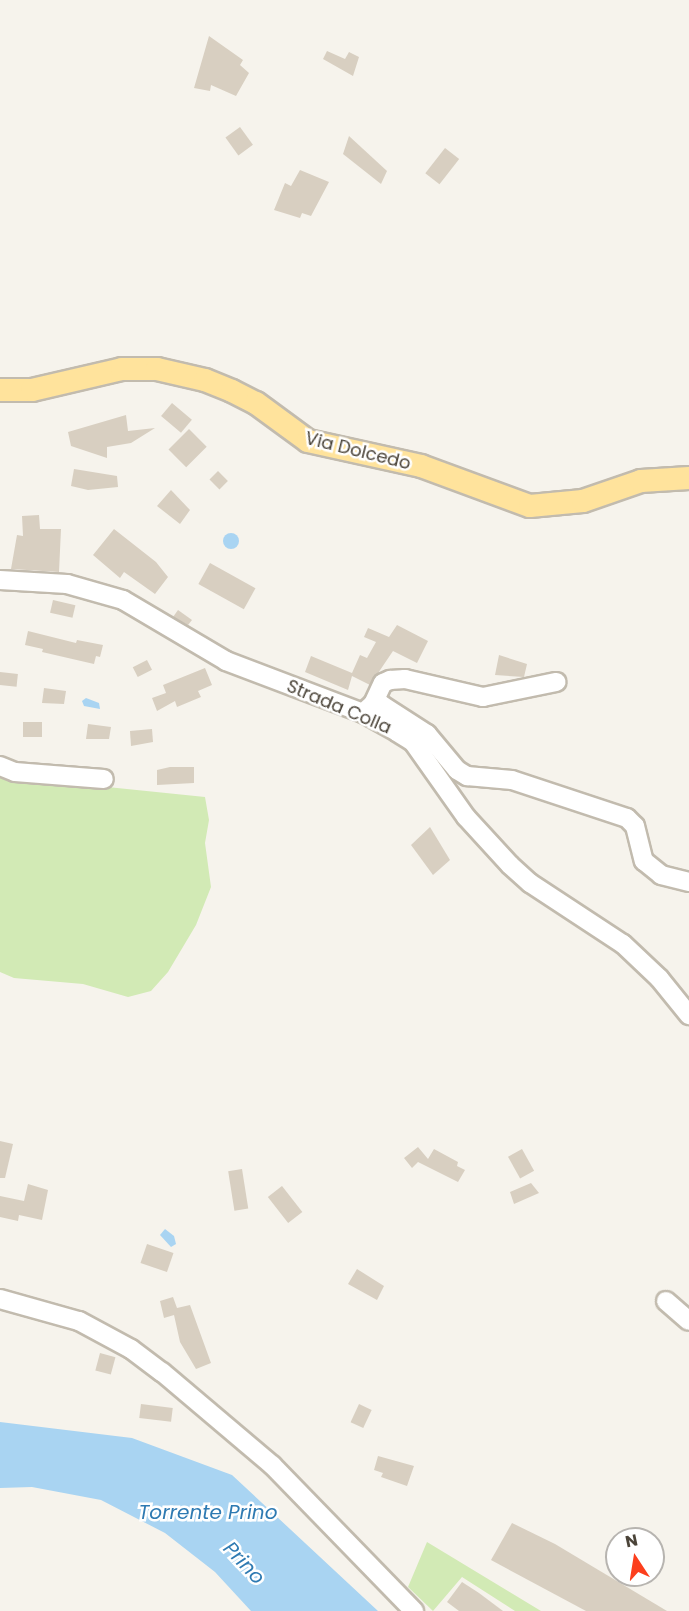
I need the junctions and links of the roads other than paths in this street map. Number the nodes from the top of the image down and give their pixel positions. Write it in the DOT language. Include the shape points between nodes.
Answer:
graph roads {
  1 [pos="0,390"];
  2 [pos="689,478"];
  3 [pos="0,580"];
  4 [pos="556,682"];
  5 [pos="368,709"];
  6 [pos="0,766"];
  7 [pos="104,779"];
  8 [pos="689,882"];
  9 [pos="689,1015"];
  10 [pos="0,1299"];
  11 [pos="666,1301"];
  12 [pos="689,1321"];
  13 [pos="414,1611"];
  1 -- 2 [label="main road, Via Dolcedo" via="32,390 122,369 157,369 232,391 256,403 308,441 421,466 530,506 583,501 641,481"];
  3 -- 5 [label="street, Strada Colla" via="67,584 123,600 226,661"];
  4 -- 5 [label="street" via="483,697 405,679 390,680 377,691"];
  5 -- 8 [label="street" via="382,705 427,734 457,770 467,776 512,780 627,818 635,826 644,861 661,875"];
  5 -- 9 [label="street, Strada Colla" via="413,742 466,817 510,865 530,883 623,944 659,978"];
  6 -- 7 [label="street" via="15,772"];
  10 -- 13 [label="street" via="79,1321 131,1349 162,1372 272,1465"];
  11 -- 12 [label="street"];
}
